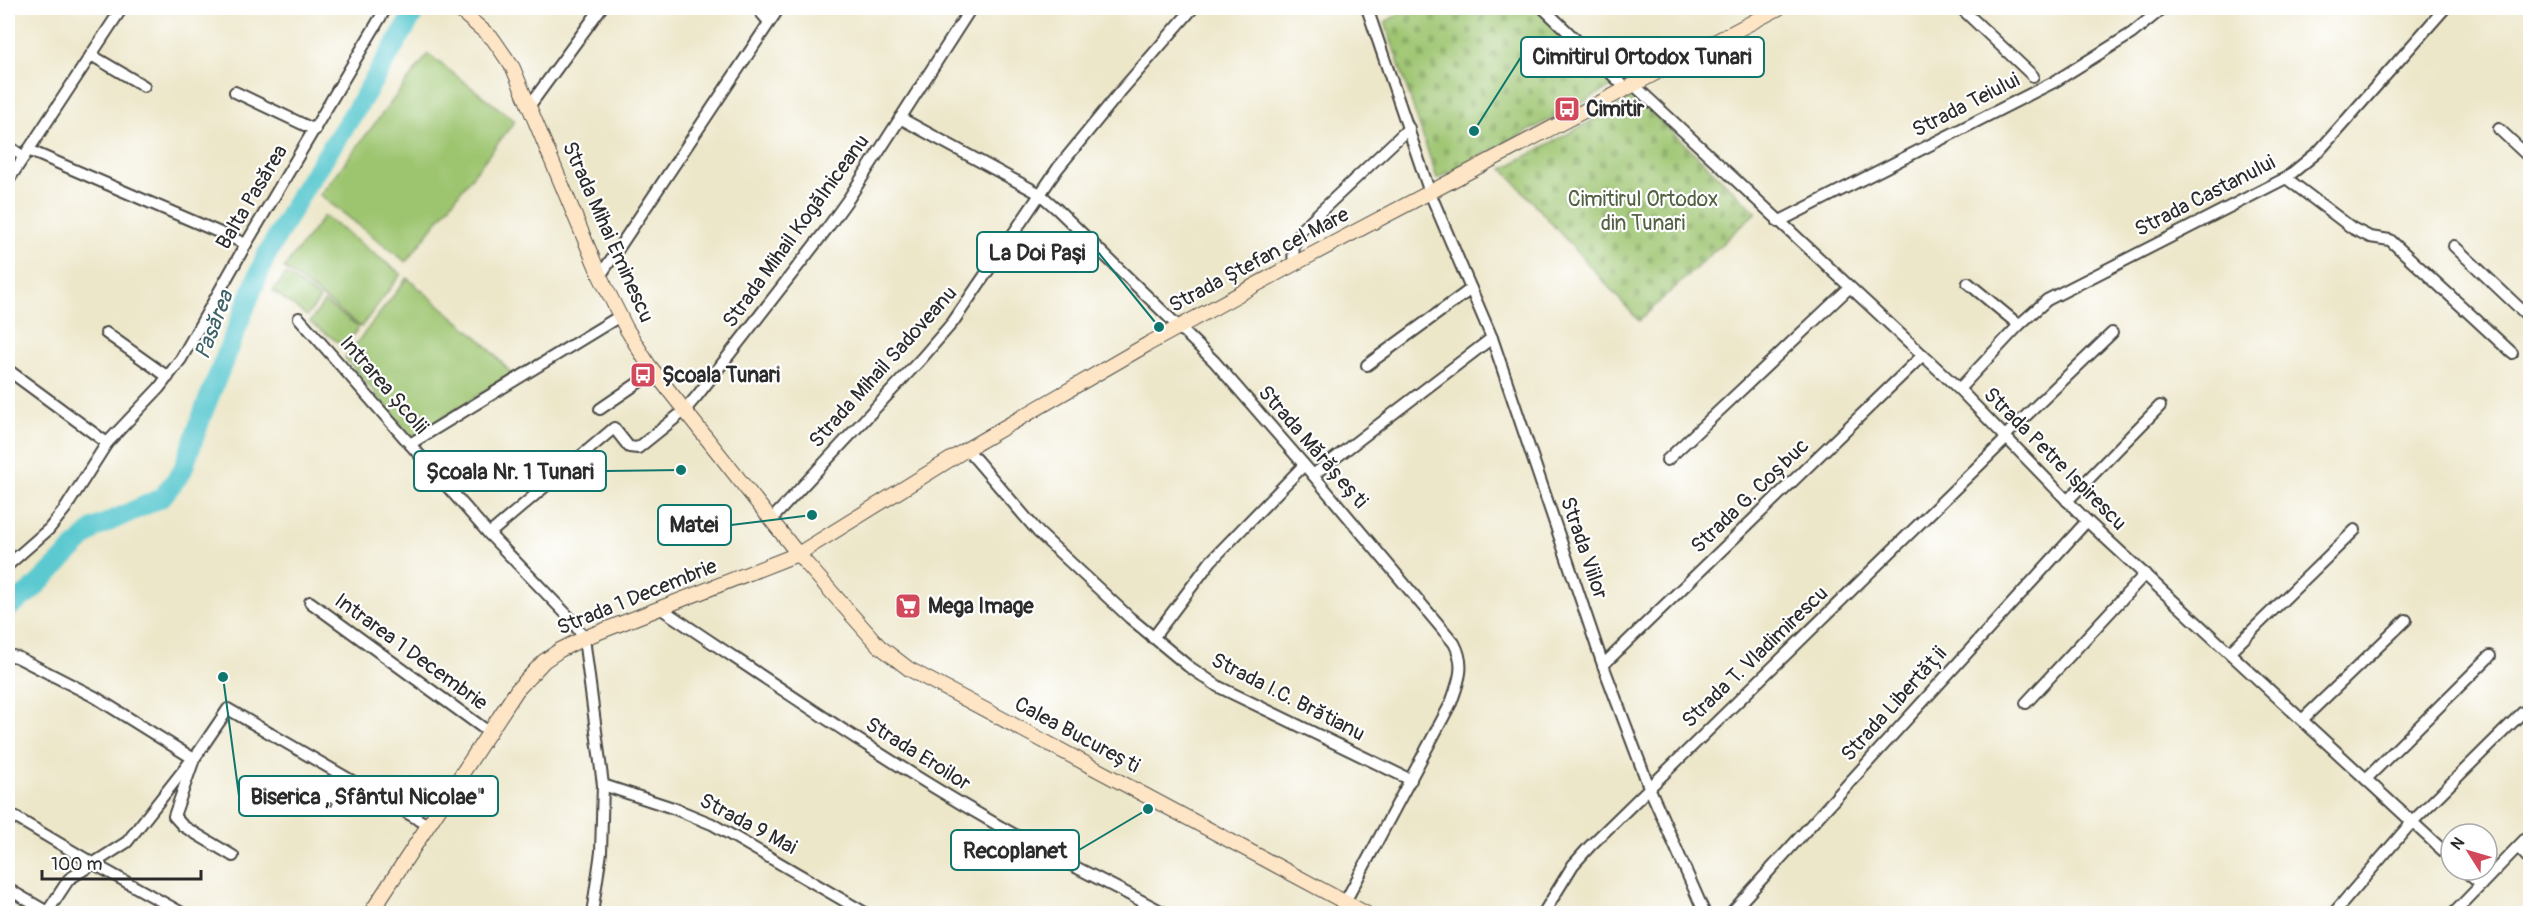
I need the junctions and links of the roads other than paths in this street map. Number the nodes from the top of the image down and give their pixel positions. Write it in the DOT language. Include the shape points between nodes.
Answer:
graph roads {
  1 [pos="122,8"];
  2 [pos="386,8"];
  3 [pos="458,8"];
  4 [pos="601,8"];
  5 [pos="757,8"];
  6 [pos="779,8"];
  7 [pos="971,8"];
  8 [pos="1193,8"];
  9 [pos="1367,8"];
  10 [pos="1543,8"];
  11 [pos="1779,8"];
  12 [pos="1961,8"];
  13 [pos="2163,8"];
  14 [pos="2445,8"];
  15 [pos="769,22"];
  16 [pos="91,55"];
  17 [pos="2034,76"];
  18 [pos="144,86"];
  19 [pos="1630,87"];
  20 [pos="235,92"];
  21 [pos="530,105"];
  22 [pos="900,118"];
  23 [pos="1408,128"];
  24 [pos="2499,129"];
  25 [pos="315,130"];
  26 [pos="8,146"];
  27 [pos="26,154"];
  28 [pos="2530,158"];
  29 [pos="2286,178"];
  30 [pos="8,181"];
  31 [pos="1430,193"];
  32 [pos="1040,194"];
  33 [pos="1778,222"];
  34 [pos="246,243"];
  35 [pos="2454,246"];
  36 [pos="1294,264"];
  37 [pos="600,276"];
  38 [pos="1968,283"];
  39 [pos="1849,288"];
  40 [pos="1471,289"];
  41 [pos="620,316"];
  42 [pos="299,318"];
  43 [pos="2530,318"];
  44 [pos="2019,325"];
  45 [pos="1178,327"];
  46 [pos="106,333"];
  47 [pos="2112,333"];
  48 [pos="1492,338"];
  49 [pos="2512,353"];
  50 [pos="1923,355"];
  51 [pos="1367,366"];
  52 [pos="8,370"];
  53 [pos="654,372"];
  54 [pos="168,377"];
  55 [pos="1959,389"];
  56 [pos="2160,406"];
  57 [pos="600,409"];
  58 [pos="684,411"];
  59 [pos="2005,438"];
  60 [pos="107,443"];
  61 [pos="410,444"];
  62 [pos="967,449"];
  63 [pos="1667,460"];
  64 [pos="1304,465"];
  65 [pos="1313,475"];
  66 [pos="2067,501"];
  67 [pos="771,520"];
  68 [pos="2087,521"];
  69 [pos="2355,530"];
  70 [pos="489,534"];
  71 [pos="798,554"];
  72 [pos="8,565"];
  73 [pos="2145,574"];
  74 [pos="310,602"];
  75 [pos="660,608"];
  76 [pos="2406,620"];
  77 [pos="584,638"];
  78 [pos="1153,638"];
  79 [pos="2230,652"];
  80 [pos="8,655"];
  81 [pos="2490,656"];
  82 [pos="1604,665"];
  83 [pos="2026,703"];
  84 [pos="2523,712"];
  85 [pos="2303,719"];
  86 [pos="490,733"];
  87 [pos="194,759"];
  88 [pos="2366,779"];
  89 [pos="1411,780"];
  90 [pos="603,785"];
  91 [pos="1649,787"];
  92 [pos="8,813"];
  93 [pos="2412,822"];
  94 [pos="429,825"];
  95 [pos="2530,834"];
  96 [pos="2439,847"];
  97 [pos="2518,847"];
  98 [pos="233,856"];
  99 [pos="2530,860"];
  100 [pos="94,864"];
  101 [pos="2478,882"];
  102 [pos="2481,885"];
  103 [pos="8,889"];
  104 [pos="1355,909"];
  105 [pos="48,913"];
  106 [pos="184,914"];
  107 [pos="370,914"];
  108 [pos="591,914"];
  109 [pos="867,914"];
  110 [pos="1166,914"];
  111 [pos="1543,914"];
  112 [pos="1705,914"];
  113 [pos="1730,914"];
  114 [pos="2333,914"];
  115 [pos="2453,914"];
  1 -- 16 [label="street"];
  2 -- 25 [label="street, Balta Pasărea"];
  3 -- 21 [label="main road, Strada Mihai Eminescu" via="483,28 504,53"];
  4 -- 21 [label="street"];
  5 -- 15 [label="street"];
  6 -- 15 [label="street"];
  7 -- 22 [label="street, Strada Mihail Kogălniceanu"];
  8 -- 32 [label="street, Strada Mihail Sadoveanu" via="1092,125"];
  9 -- 23 [label="street, Strada Viilor"];
  10 -- 19 [label="street, Strada Petre Ispirescu"];
  11 -- 19 [label="main road, Strada Ștefan cel Mare"];
  12 -- 17 [label="street"];
  13 -- 33 [label="street, Strada Teiului" via="2131,34 2055,82"];
  14 -- 29 [label="street, Strada Castanului" via="2319,151"];
  15 -- 37 [label="street"];
  16 -- 18 [label="street"];
  16 -- 27 [label="street"];
  19 -- 31 [label="main road, Strada Ștefan cel Mare"];
  19 -- 33 [label="street, Strada Petre Ispirescu"];
  20 -- 25 [label="street"];
  21 -- 37 [label="main road, Strada Mihai Eminescu"];
  22 -- 32 [label="street, Strada Mărășești"];
  22 -- 58 [label="street, Strada Mihail Kogălniceanu" via="826,230"];
  23 -- 31 [label="street, Strada Viilor"];
  23 -- 36 [label="street" via="1303,228 1295,240"];
  24 -- 28 [label="street"];
  25 -- 34 [label="street, Balta Pasărea"];
  26 -- 27 [label="street"];
  27 -- 30 [label="street"];
  27 -- 34 [label="street"];
  29 -- 44 [label="street, Strada Castanului" via="2047,300"];
  29 -- 49 [label="street" via="2352,228 2370,237 2390,240"];
  31 -- 36 [label="main road, Strada Ștefan cel Mare"];
  31 -- 40 [label="street, Strada Viilor"];
  32 -- 45 [label="street, Strada Mărășești"];
  32 -- 67 [label="street, Strada Mihail Sadoveanu" via="953,322"];
  33 -- 39 [label="street, Strada Petre Ispirescu"];
  34 -- 54 [label="street, Balta Pasărea"];
  35 -- 43 [label="street"];
  36 -- 45 [label="main road, Strada Ștefan cel Mare"];
  37 -- 41 [label="main road, Strada Mihai Eminescu"];
  38 -- 44 [label="street"];
  39 -- 50 [label="street, Strada Petre Ispirescu"];
  39 -- 63 [label="street"];
  40 -- 48 [label="street, Strada Viilor"];
  40 -- 51 [label="street"];
  41 -- 53 [label="main road, Strada Mihai Eminescu"];
  41 -- 61 [label="street"];
  42 -- 61 [label="street, Intrarea Școlii"];
  44 -- 55 [label="street, Strada Castanului"];
  45 -- 62 [label="main road, Strada Ștefan cel Mare"];
  45 -- 64 [label="street, Strada Mărășești" via="1214,361"];
  46 -- 54 [label="street"];
  47 -- 59 [label="street, Strada T. Vladimirescu"];
  48 -- 65 [label="street"];
  48 -- 82 [label="street, Strada Viilor"];
  50 -- 55 [label="street, Strada Petre Ispirescu"];
  50 -- 82 [label="street, Strada G. Coșbuc"];
  52 -- 60 [label="street"];
  53 -- 57 [label="street"];
  53 -- 58 [label="main road, Strada Mihai Eminescu"];
  54 -- 60 [label="street, Balta Pasărea"];
  55 -- 59 [label="street, Strada Petre Ispirescu"];
  56 -- 66 [label="street"];
  58 -- 67 [label="main road, Strada Mihai Eminescu"];
  58 -- 70 [label="street, Strada Mihail Kogălniceanu" via="638,448 629,447 614,428"];
  59 -- 66 [label="street, Strada Petre Ispirescu"];
  59 -- 91 [label="street, Strada T. Vladimirescu"];
  60 -- 72 [label="street, Balta Pasărea" via="65,510"];
  61 -- 70 [label="street, Intrarea Școlii"];
  62 -- 71 [label="main road, Strada Ștefan cel Mare"];
  62 -- 78 [label="street, Strada I.C. Brătianu" via="1039,533"];
  64 -- 65 [label="street, Strada Mărășești"];
  64 -- 78 [label="street" via="1211,561"];
  65 -- 89 [label="street, Strada Mărășești" via="1459,653 1462,669 1451,703"];
  66 -- 68 [label="street, Strada Petre Ispirescu"];
  67 -- 71 [label="main road, Strada Mihai Eminescu"];
  68 -- 73 [label="street, Strada Petre Ispirescu"];
  68 -- 113 [label="street, Strada Libertății"];
  69 -- 79 [label="street"];
  70 -- 77 [label="street, Intrarea Școlii" via="570,618"];
  71 -- 75 [label="main road, Strada 1 Decembrie"];
  71 -- 104 [label="main road, Calea București" via="879,646 900,664"];
  73 -- 79 [label="street, Strada Petre Ispirescu"];
  73 -- 83 [label="street"];
  74 -- 86 [label="street, Intrarea 1 Decembrie"];
  75 -- 77 [label="main road, Strada 1 Decembrie"];
  75 -- 110 [label="street, Strada Eroilor" via="937,789 1035,846"];
  76 -- 85 [label="street"];
  77 -- 86 [label="main road, Strada 1 Decembrie" via="544,660 530,674"];
  77 -- 90 [label="street"];
  78 -- 89 [label="street, Strada I.C. Brătianu" via="1219,687"];
  79 -- 85 [label="street, Strada Petre Ispirescu"];
  80 -- 87 [label="street" via="95,697"];
  81 -- 88 [label="street"];
  82 -- 91 [label="street, Strada Viilor"];
  84 -- 93 [label="street"];
  85 -- 88 [label="street, Strada Petre Ispirescu"];
  86 -- 94 [label="main road, Strada 1 Decembrie"];
  87 -- 94 [label="street" via="225,710 230,709"];
  87 -- 98 [label="street" via="174,816 183,826"];
  87 -- 100 [label="street" via="127,842"];
  88 -- 93 [label="street, Strada Petre Ispirescu"];
  89 -- 104 [label="street, Strada Mărășești"];
  90 -- 108 [label="street" via="601,852"];
  90 -- 109 [label="street, Strada 9 Mai" via="712,824"];
  91 -- 111 [label="street, Strada T. Vladimirescu" via="1573,865"];
  91 -- 112 [label="street, Strada Viilor"];
  92 -- 100 [label="street"];
  93 -- 96 [label="street, Strada Petre Ispirescu"];
  93 -- 114 [label="street"];
  94 -- 107 [label="main road, Strada 1 Decembrie"];
  95 -- 97 [label="street"];
  97 -- 99 [label="street"];
  97 -- 102 [label="street"];
  100 -- 105 [label="street" via="69,879"];
  100 -- 106 [label="street"];
  101 -- 102 [label="street"];
  102 -- 115 [label="street"];
  103 -- 105 [label="street"];
}
